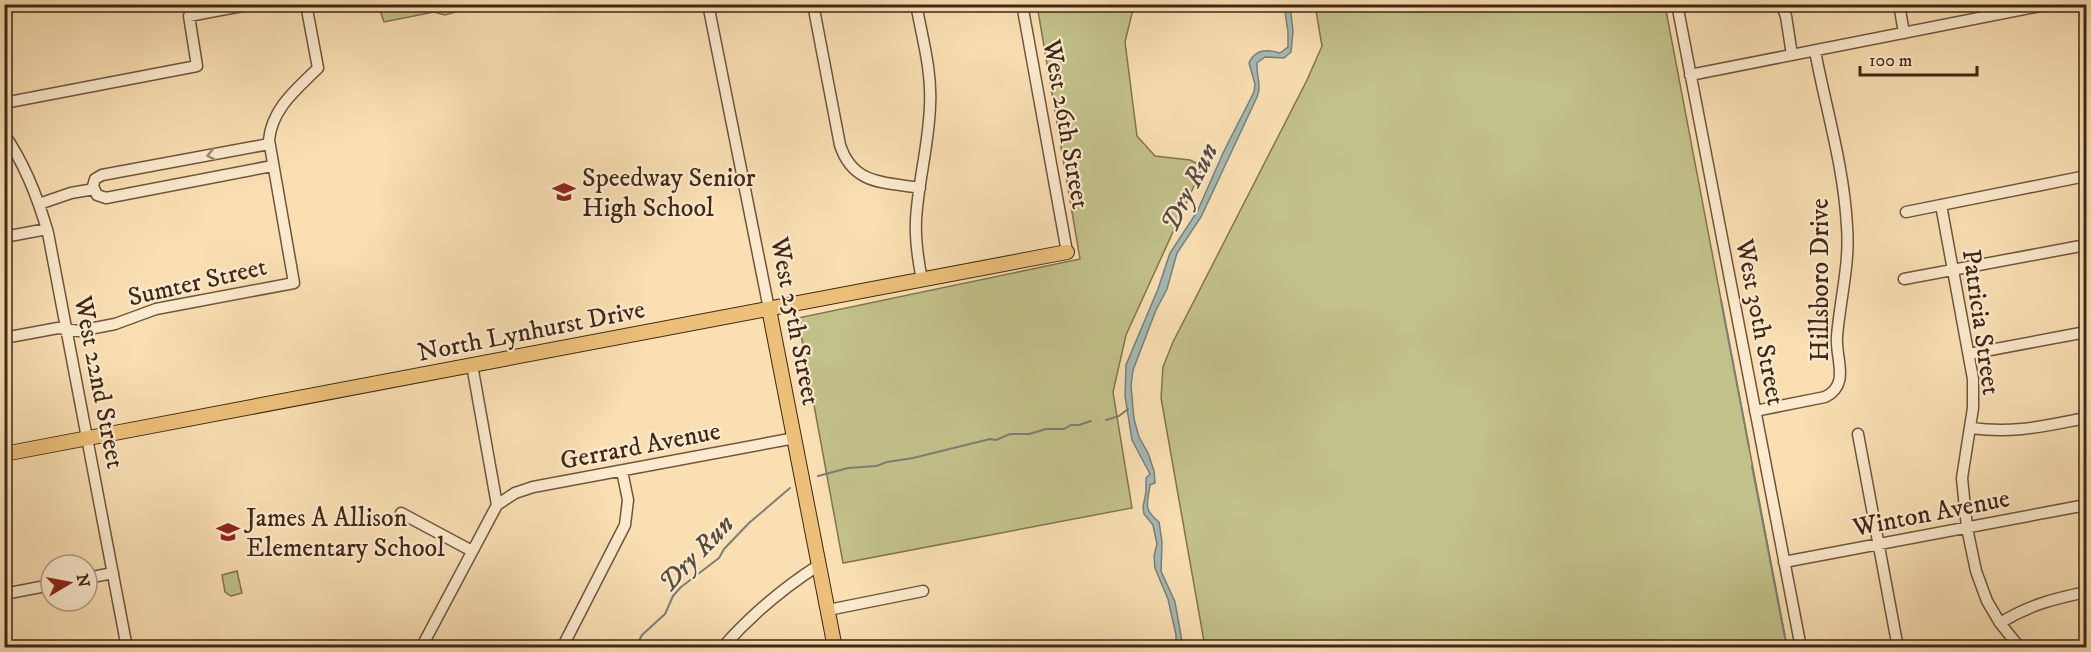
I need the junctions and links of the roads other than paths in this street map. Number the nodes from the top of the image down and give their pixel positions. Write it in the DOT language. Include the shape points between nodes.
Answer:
graph roads {
  1 [pos="252,4"];
  2 [pos="306,4"];
  3 [pos="708,4"];
  4 [pos="813,4"];
  5 [pos="916,4"];
  6 [pos="1022,4"];
  7 [pos="1677,4"];
  8 [pos="1781,4"];
  9 [pos="1899,4"];
  10 [pos="2050,4"];
  11 [pos="1904,33"];
  12 [pos="1815,51"];
  13 [pos="1792,55"];
  14 [pos="1690,75"];
  15 [pos="4,103"];
  16 [pos="4,134"];
  17 [pos="269,144"];
  18 [pos="272,166"];
  19 [pos="2086,176"];
  20 [pos="920,188"];
  21 [pos="94,189"];
  22 [pos="39,204"];
  23 [pos="1941,205"];
  24 [pos="1906,212"];
  25 [pos="47,229"];
  26 [pos="4,237"];
  27 [pos="2086,245"];
  28 [pos="1067,252"];
  29 [pos="1953,270"];
  30 [pos="1904,279"];
  31 [pos="922,280"];
  32 [pos="769,309"];
  33 [pos="67,330"];
  34 [pos="2086,332"];
  35 [pos="4,338"];
  36 [pos="1969,354"];
  37 [pos="472,365"];
  38 [pos="1755,411"];
  39 [pos="2086,418"];
  40 [pos="1971,428"];
  41 [pos="1858,434"];
  42 [pos="87,438"];
  43 [pos="795,438"];
  44 [pos="4,454"];
  45 [pos="622,471"];
  46 [pos="497,505"];
  47 [pos="2086,506"];
  48 [pos="401,513"];
  49 [pos="1967,528"];
  50 [pos="1878,545"];
  51 [pos="472,551"];
  52 [pos="1784,562"];
  53 [pos="819,565"];
  54 [pos="113,573"];
  55 [pos="99,576"];
  56 [pos="39,587"];
  57 [pos="923,591"];
  58 [pos="2086,592"];
  59 [pos="4,594"];
  60 [pos="828,610"];
  61 [pos="2000,623"];
  62 [pos="127,648"];
  63 [pos="421,648"];
  64 [pos="562,648"];
  65 [pos="722,648"];
  66 [pos="835,648"];
  67 [pos="1801,648"];
  68 [pos="1898,648"];
  69 [pos="2020,648"];
  1 -- 15 [label="street" via="189,16 197,66"];
  2 -- 17 [label="street" via="318,68 278,110"];
  3 -- 32 [label="street, West 25th Street"];
  4 -- 20 [label="street" via="845,160 865,177"];
  5 -- 20 [label="street" via="930,98"];
  6 -- 28 [label="street, West 26th Street"];
  7 -- 14 [label="street, West 30th Street"];
  8 -- 13 [label="street"];
  9 -- 11 [label="street"];
  10 -- 11 [label="street"];
  11 -- 12 [label="street"];
  12 -- 13 [label="street"];
  12 -- 38 [label="street, Hillsboro Drive" via="1848,228 1836,350 1840,381 1825,397"];
  13 -- 14 [label="street"];
  14 -- 38 [label="street, West 30th Street"];
  16 -- 22 [label="street, West 22nd Street"];
  17 -- 18 [label="street"];
  17 -- 21 [label="street, one-way" via="102,176 96,179"];
  18 -- 21 [label="street" via="105,198"];
  18 -- 33 [label="street, Sumter Street" via="294,283 156,309 113,324"];
  19 -- 23 [label="street"];
  20 -- 31 [label="street" via="916,228"];
  21 -- 22 [label="street"];
  22 -- 25 [label="street, West 22nd Street"];
  23 -- 24 [label="street"];
  23 -- 29 [label="street, Patricia Street"];
  25 -- 26 [label="street"];
  25 -- 33 [label="street, West 22nd Street"];
  27 -- 29 [label="street"];
  28 -- 31 [label="main road, North Lynhurst Drive"];
  29 -- 30 [label="street"];
  29 -- 36 [label="street, Patricia Street"];
  31 -- 32 [label="main road, North Lynhurst Drive"];
  32 -- 37 [label="main road, North Lynhurst Drive"];
  32 -- 43 [label="main road, West 25th Street"];
  33 -- 35 [label="street, Sumter Street"];
  33 -- 42 [label="street, West 22nd Street"];
  34 -- 36 [label="street"];
  36 -- 40 [label="street, Patricia Street" via="1974,390"];
  37 -- 42 [label="main road, North Lynhurst Drive"];
  37 -- 46 [label="street"];
  38 -- 52 [label="street, West 30th Street"];
  39 -- 40 [label="street" via="2019,431"];
  40 -- 49 [label="street, Patricia Street" via="1962,478"];
  41 -- 50 [label="street"];
  42 -- 44 [label="main road, North Lynhurst Drive"];
  42 -- 54 [label="street, West 22nd Street"];
  43 -- 45 [label="street, Gerrard Avenue"];
  43 -- 53 [label="main road, West 25th Street"];
  45 -- 46 [label="street, Gerrard Avenue" via="529,488"];
  45 -- 64 [label="street" via="628,500 625,525"];
  46 -- 51 [label="street"];
  47 -- 49 [label="street, Winton Avenue"];
  48 -- 51 [label="street"];
  49 -- 50 [label="street, Winton Avenue"];
  49 -- 61 [label="street, Patricia Street" via="1977,577"];
  50 -- 52 [label="street, Winton Avenue"];
  50 -- 68 [label="street"];
  51 -- 63 [label="street"];
  52 -- 67 [label="street, West 30th Street"];
  53 -- 60 [label="main road, West 25th Street"];
  53 -- 65 [label="street" via="772,598"];
  54 -- 55 [label="street"];
  54 -- 62 [label="street, West 22nd Street"];
  56 -- 59 [label="street"];
  57 -- 60 [label="street"];
  58 -- 61 [label="street" via="2039,603"];
  60 -- 66 [label="main road, West 25th Street"];
  61 -- 69 [label="street, Patricia Street"];
}
